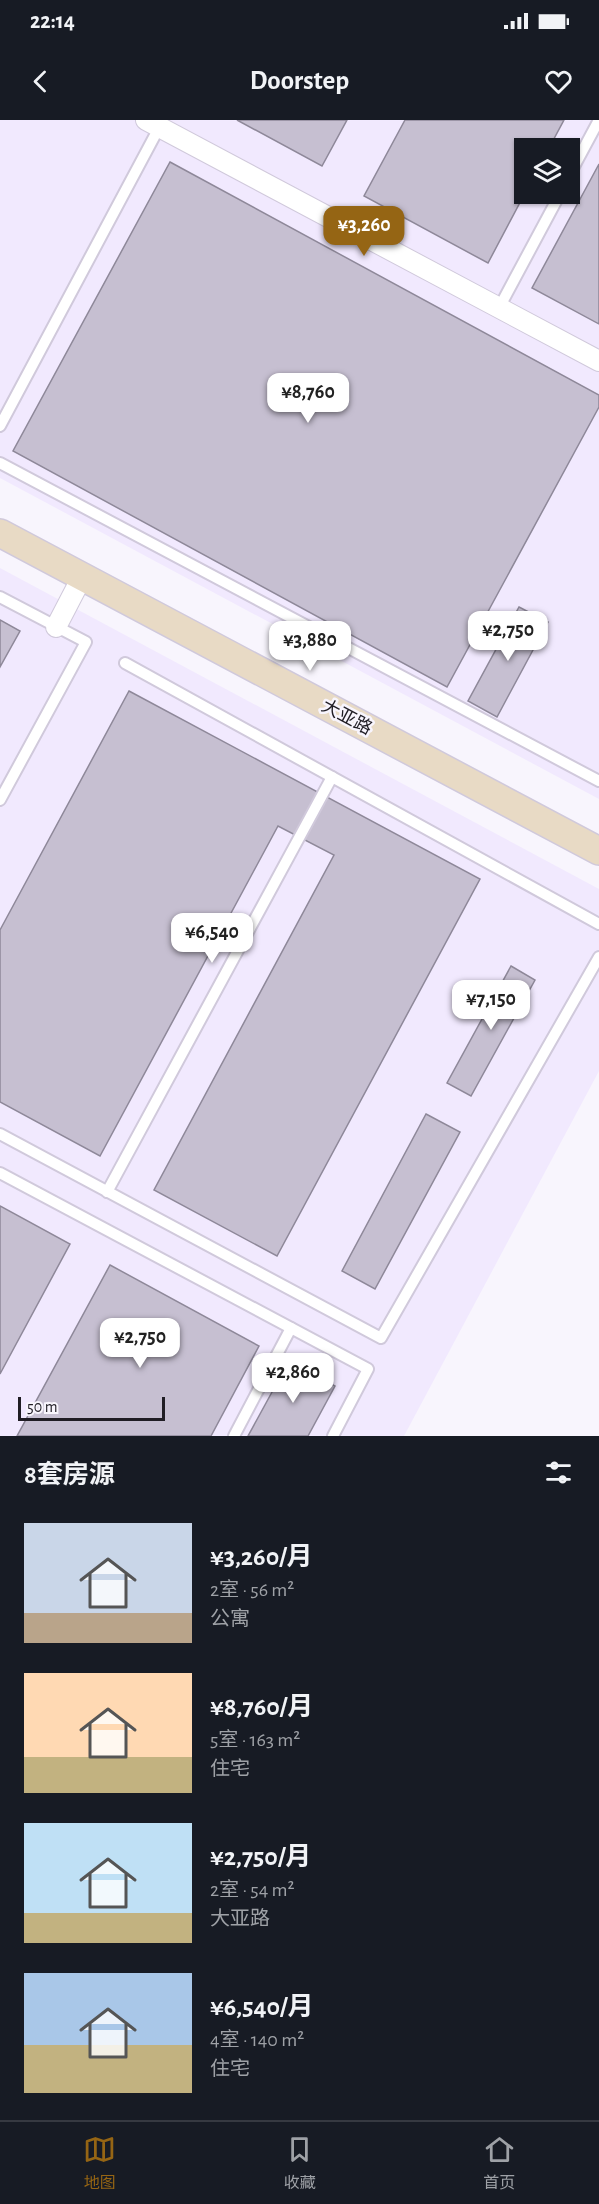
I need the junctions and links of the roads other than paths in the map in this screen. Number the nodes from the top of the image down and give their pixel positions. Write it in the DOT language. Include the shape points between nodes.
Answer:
graph roads {
  1 [pos="599,120"];
  2 [pos="157,122"];
  3 [pos="580,155"];
  4 [pos="555,204"];
  5 [pos="499,308"];
  6 [pos="599,361"];
  7 [pos="0,426"];
  8 [pos="0,463"];
  9 [pos="0,533"];
  10 [pos="82,577"];
  11 [pos="0,597"];
  12 [pos="56,627"];
  13 [pos="125,663"];
  14 [pos="332,777"];
  15 [pos="599,781"];
  16 [pos="0,800"];
  17 [pos="599,851"];
  18 [pos="599,924"];
  19 [pos="599,957"];
  20 [pos="0,1134"];
  21 [pos="0,1173"];
  22 [pos="107,1192"];
  23 [pos="291,1328"];
  24 [pos="234,1436"];
  25 [pos="333,1436"];
  1 -- 3 [label="lane"];
  2 -- 5 [label="street"];
  2 -- 7 [label="lane"];
  4 -- 5 [label="lane"];
  5 -- 6 [label="street"];
  8 -- 15 [label="lane"];
  9 -- 10 [label="street, 大亚路"];
  10 -- 12 [label="street"];
  10 -- 17 [label="street, 大亚路"];
  11 -- 12 [label="lane"];
  12 -- 16 [label="lane" via="86,642"];
  13 -- 14 [label="lane"];
  14 -- 18 [label="lane"];
  14 -- 22 [label="lane"];
  19 -- 22 [label="lane" via="381,1338"];
  20 -- 22 [label="lane"];
  21 -- 23 [label="lane"];
  23 -- 24 [label="lane"];
  23 -- 25 [label="lane" via="368,1370"];
}
